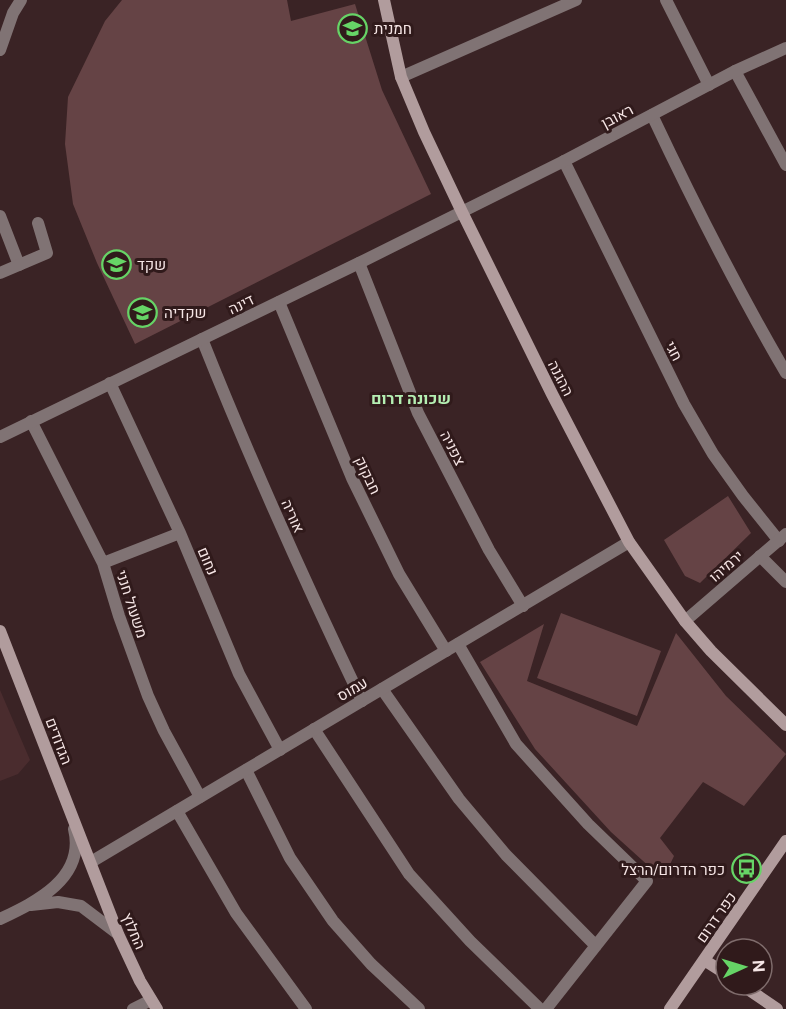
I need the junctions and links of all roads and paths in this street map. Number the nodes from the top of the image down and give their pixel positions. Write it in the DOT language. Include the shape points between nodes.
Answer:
graph roads {
  1 [pos="21,0"];
  2 [pos="384,0"];
  3 [pos="576,0"];
  4 [pos="666,0"];
  5 [pos="786,48"];
  6 [pos="0,50"];
  7 [pos="735,71"];
  8 [pos="401,77"];
  9 [pos="709,85"];
  10 [pos="652,115"];
  11 [pos="564,161"];
  12 [pos="786,165"];
  13 [pos="462,212"];
  14 [pos="0,216"];
  15 [pos="38,223"];
  16 [pos="359,263"];
  17 [pos="19,265"];
  18 [pos="0,273"];
  19 [pos="279,302"];
  20 [pos="202,339"];
  21 [pos="786,373"];
  22 [pos="110,383"];
  23 [pos="31,421"];
  24 [pos="0,437"];
  25 [pos="180,533"];
  26 [pos="782,538"];
  27 [pos="629,543"];
  28 [pos="760,556"];
  29 [pos="104,563"];
  30 [pos="786,582"];
  31 [pos="523,606"];
  32 [pos="685,621"];
  33 [pos="0,631"];
  34 [pos="458,644"];
  35 [pos="446,651"];
  36 [pos="382,689"];
  37 [pos="362,701"];
  38 [pos="786,725"];
  39 [pos="314,729"];
  40 [pos="280,750"];
  41 [pos="246,770"];
  42 [pos="200,797"];
  43 [pos="69,810"];
  44 [pos="177,811"];
  45 [pos="786,841"];
  46 [pos="91,862"];
  47 [pos="30,905"];
  48 [pos="0,920"];
  49 [pos="118,934"];
  50 [pos="596,946"];
  51 [pos="704,960"];
  52 [pos="714,966"];
  53 [pos="760,997"];
  54 [pos="154,1004"];
  55 [pos="133,1009"];
  56 [pos="306,1009"];
  57 [pos="418,1009"];
  58 [pos="540,1009"];
  59 [pos="546,1009"];
  60 [pos="670,1009"];
  61 [pos="777,1009"];
  1 -- 6 [label="street"];
  2 -- 8 [label="street, ההגנה"];
  3 -- 8 [label="street"];
  4 -- 9 [label="street"];
  5 -- 7 [label="street, ראובן"];
  7 -- 9 [label="street, ראובן"];
  7 -- 12 [label="street"];
  8 -- 13 [label="street, ההגנה"];
  9 -- 10 [label="street, ראובן"];
  10 -- 11 [label="street, ראובן"];
  10 -- 21 [label="street" via="755,320"];
  11 -- 13 [label="street, ראובן"];
  11 -- 26 [label="street, חגי" via="684,404 742,496"];
  13 -- 16 [label="street, דינה"];
  13 -- 27 [label="street, ההגנה"];
  14 -- 17 [label="street"];
  15 -- 17 [label="street" via="47,253"];
  16 -- 19 [label="street, דינה"];
  16 -- 31 [label="street, צפניה" via="418,413 489,550"];
  17 -- 18 [label="street"];
  19 -- 20 [label="street, דינה"];
  19 -- 35 [label="street, חבקוק" via="352,478 399,574"];
  20 -- 22 [label="street, דינה"];
  20 -- 37 [label="street, אוריה" via="318,610"];
  22 -- 23 [label="street, דינה"];
  22 -- 25 [label="street, נחום"];
  23 -- 24 [label="street, דינה"];
  23 -- 29 [label="street, משעול חנני"];
  25 -- 29 [label="street"];
  25 -- 40 [label="street, נחום" via="239,674"];
  26 -- 28 [label="street, ירמיהו"];
  27 -- 31 [label="street, עמוס"];
  27 -- 32 [label="street, ההגנה"];
  28 -- 30 [label="street"];
  28 -- 32 [label="street, ירמיהו"];
  29 -- 42 [label="street, משעול חנני" via="148,696"];
  31 -- 34 [label="street, עמוס"];
  32 -- 38 [label="street, ההגנה"];
  33 -- 43 [label="street, הגדודים"];
  34 -- 35 [label="street, עמוס"];
  34 -- 50 [label="street" via="516,744 588,824 647,881"];
  35 -- 36 [label="street, עמוס"];
  36 -- 37 [label="street, עמוס"];
  36 -- 50 [label="street" via="459,799 506,855"];
  37 -- 39 [label="street, עמוס"];
  39 -- 40 [label="street, עמוס"];
  39 -- 58 [label="street" via="410,874 470,941"];
  40 -- 41 [label="street, עמוס"];
  41 -- 42 [label="street, עמוס"];
  41 -- 57 [label="street" via="290,858 333,921"];
  42 -- 44 [label="street, עמוס"];
  43 -- 46 [label="street, הגדודים"];
  43 -- 47 [label="street" via="77,840 73,863 61,882"];
  44 -- 46 [label="street, עמוס"];
  44 -- 56 [label="street" via="236,913"];
  45 -- 51 [label="street, כפר דרום"];
  46 -- 49 [label="street, החלוץ"];
  47 -- 48 [label="street"];
  47 -- 49 [label="street" via="58,902 81,906"];
  49 -- 54 [label="street, החלוץ"];
  50 -- 59 [label="street"];
  51 -- 52 [label="street"];
  51 -- 60 [label="street, כפר דרום"];
  53 -- 61 [label="street"];
  54 -- 55 [label="street"];
}
